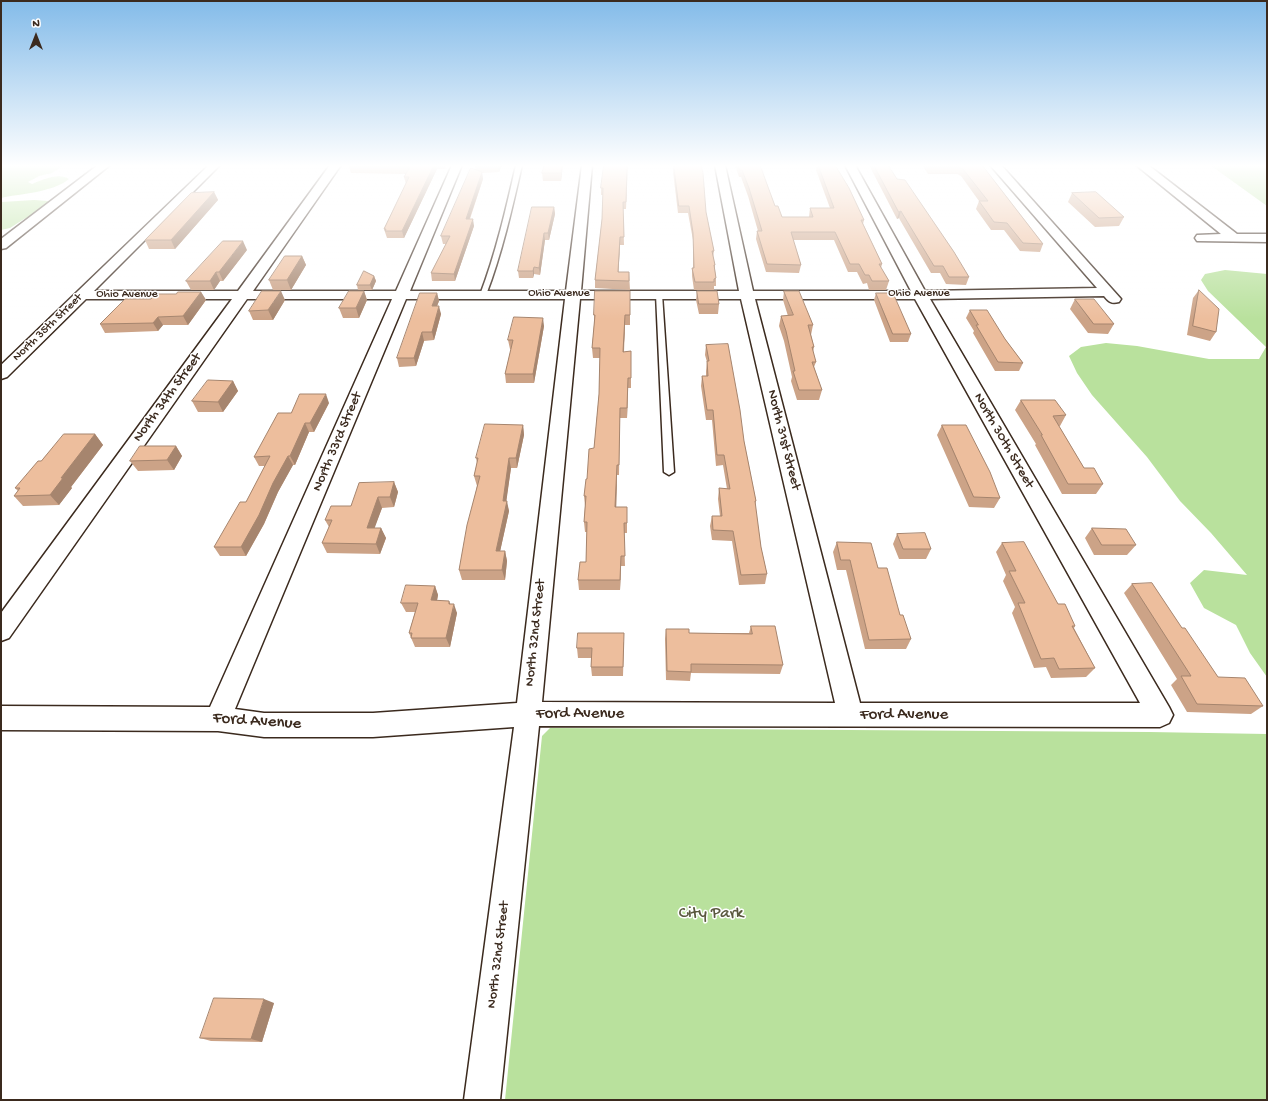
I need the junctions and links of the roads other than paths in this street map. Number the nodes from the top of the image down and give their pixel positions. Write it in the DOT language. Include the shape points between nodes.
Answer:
graph roads {
  1 [pos="39,216"];
  2 [pos="163,216"];
  3 [pos="299,216"];
  4 [pos="435,216"];
  5 [pos="507,216"];
  6 [pos="581,216"];
  7 [pos="731,216"];
  8 [pos="878,216"];
  9 [pos="1041,216"];
  10 [pos="1206,216"];
  11 [pos="1201,238"];
  12 [pos="1234,238"];
  13 [pos="1267,238"];
  14 [pos="1,246"];
  15 [pos="243,294"];
  16 [pos="573,294"];
  17 [pos="659,294"];
  18 [pos="747,294"];
  19 [pos="83,295"];
  20 [pos="402,295"];
  21 [pos="483,295"];
  22 [pos="920,295"];
  23 [pos="4,368"];
  24 [pos="669,472"];
  25 [pos="1,631"];
  26 [pos="528,714"];
  27 [pos="850,714"];
  28 [pos="1160,715"];
  29 [pos="1,718"];
  30 [pos="218,719"];
  31 [pos="482,1100"];
  1 -- 14 [label="street"];
  2 -- 19 [label="street, North 35th Street"];
  3 -- 15 [label="street, North 34th Street"];
  4 -- 20 [label="street, North 33rd Street"];
  5 -- 21 [label="lane"];
  6 -- 16 [label="street, North 32nd Street"];
  7 -- 18 [label="street, North 31st Street"];
  8 -- 22 [label="street, North 30th Street"];
  9 -- 22 [label="street, Ohio Avenue" via="1112,296"];
  10 -- 12 [label="street"];
  11 -- 12 [label="street"];
  12 -- 13 [label="street"];
  15 -- 19 [label="street, Ohio Avenue"];
  15 -- 20 [label="street, Ohio Avenue"];
  15 -- 25 [label="street, North 34th Street"];
  16 -- 17 [label="street, Ohio Avenue"];
  16 -- 21 [label="street, Ohio Avenue"];
  16 -- 26 [label="street, North 32nd Street"];
  17 -- 18 [label="street, Ohio Avenue"];
  17 -- 24 [label="lane"];
  18 -- 22 [label="street, Ohio Avenue"];
  18 -- 27 [label="street, North 31st Street"];
  19 -- 23 [label="street, North 35th Street"];
  20 -- 21 [label="street, Ohio Avenue"];
  20 -- 30 [label="street, North 33rd Street"];
  22 -- 28 [label="street, North 30th Street"];
  26 -- 27 [label="street, Ford Avenue"];
  26 -- 30 [label="street, Ford Avenue" via="373,725 264,725"];
  26 -- 31 [label="street, North 32nd Street"];
  27 -- 28 [label="street, Ford Avenue"];
  29 -- 30 [label="street, Ford Avenue"];
}
